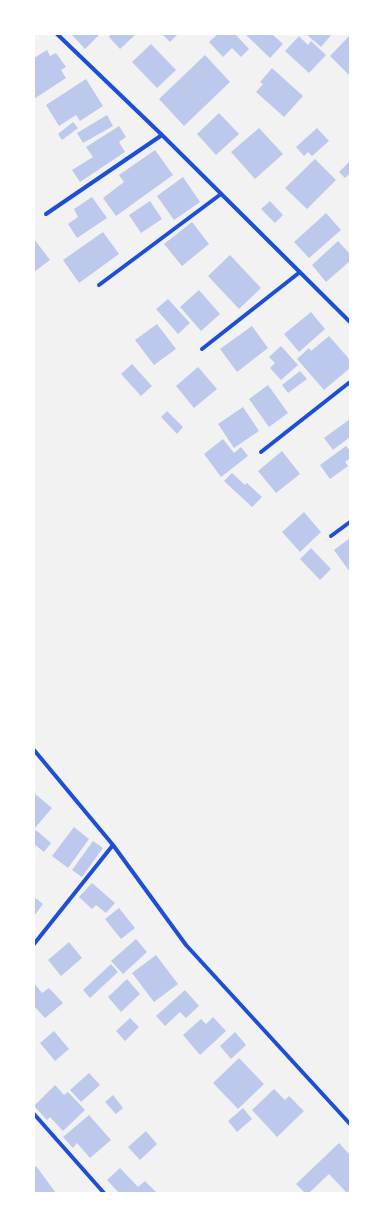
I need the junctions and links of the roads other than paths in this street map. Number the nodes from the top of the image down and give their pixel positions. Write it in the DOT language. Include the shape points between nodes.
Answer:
graph roads {
  1 [pos="57,34"];
  2 [pos="162,135"];
  3 [pos="221,194"];
  4 [pos="46,214"];
  5 [pos="300,272"];
  6 [pos="99,285"];
  7 [pos="350,322"];
  8 [pos="202,349"];
  9 [pos="350,382"];
  10 [pos="261,452"];
  11 [pos="350,522"];
  12 [pos="331,536"];
  13 [pos="34,750"];
  14 [pos="113,845"];
  15 [pos="34,944"];
  16 [pos="34,1114"];
  17 [pos="350,1124"];
  18 [pos="104,1193"];
  1 -- 2 [label="street"];
  2 -- 3 [label="street"];
  2 -- 4 [label="street"];
  3 -- 5 [label="street"];
  3 -- 6 [label="street"];
  5 -- 7 [label="street"];
  5 -- 8 [label="street"];
  9 -- 10 [label="street"];
  11 -- 12 [label="street"];
  13 -- 14 [label="street"];
  14 -- 15 [label="street"];
  14 -- 17 [label="street" via="186,945"];
  16 -- 18 [label="street"];
}
